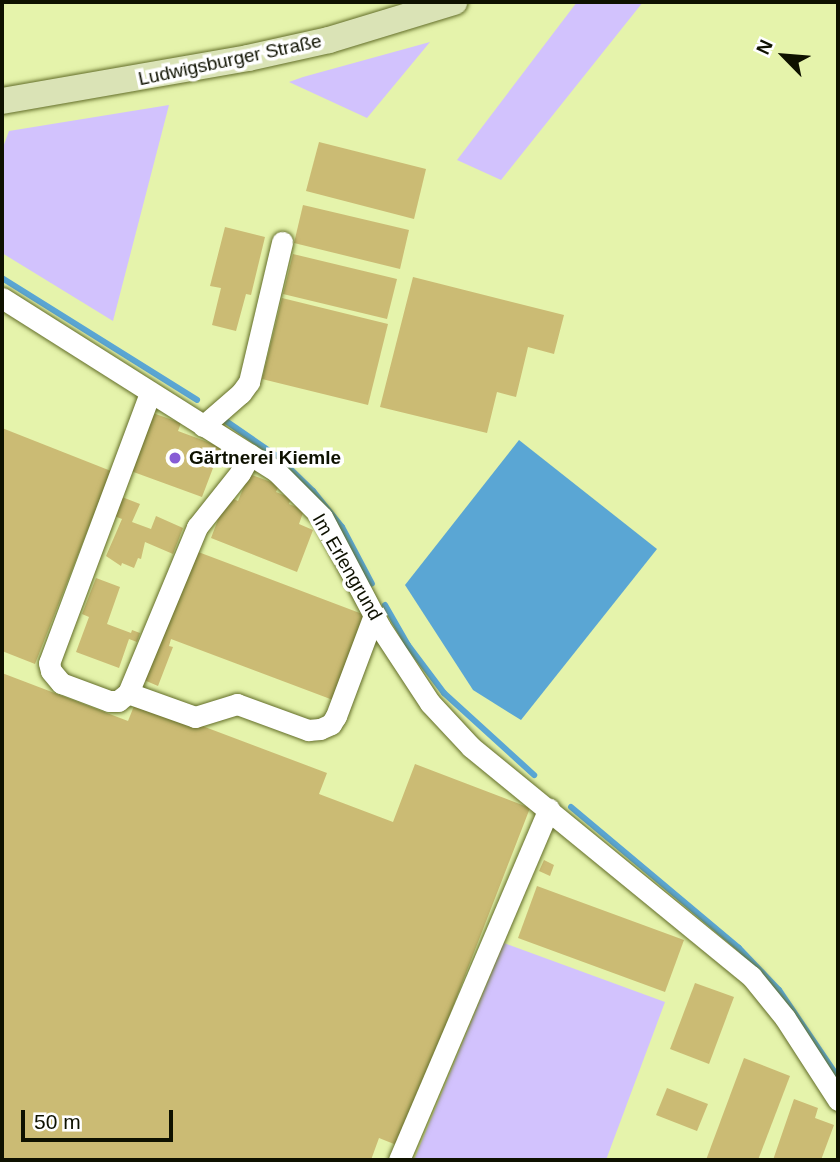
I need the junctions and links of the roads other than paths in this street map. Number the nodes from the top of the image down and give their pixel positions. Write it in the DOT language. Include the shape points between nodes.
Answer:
graph roads {
  1 [pos="454,2"];
  2 [pos="2,101"];
  3 [pos="282,242"];
  4 [pos="2,298"];
  5 [pos="150,393"];
  6 [pos="203,426"];
  7 [pos="250,455"];
  8 [pos="374,615"];
  9 [pos="128,693"];
  10 [pos="549,809"];
  11 [pos="838,1100"];
  12 [pos="399,1160"];
  1 -- 2 [label="main road, Ludwigsburger Straße" via="329,40 248,58"];
  3 -- 6 [label="lane" via="249,382"];
  4 -- 5 [label="lane, Im Erlengrund"];
  5 -- 6 [label="lane, Im Erlengrund"];
  5 -- 9 [label="lane" via="49,663 61,682 109,701"];
  6 -- 7 [label="lane, Im Erlengrund"];
  7 -- 8 [label="lane, Im Erlengrund" via="276,471 323,517"];
  7 -- 9 [label="lane" via="197,527"];
  8 -- 9 [label="lane" via="336,716 320,729 308,730 237,704 195,717"];
  8 -- 10 [label="lane, Im Erlengrund" via="430,703 471,747"];
  10 -- 11 [label="lane, Im Erlengrund" via="751,976 785,1018"];
  10 -- 12 [label="lane"];
}
